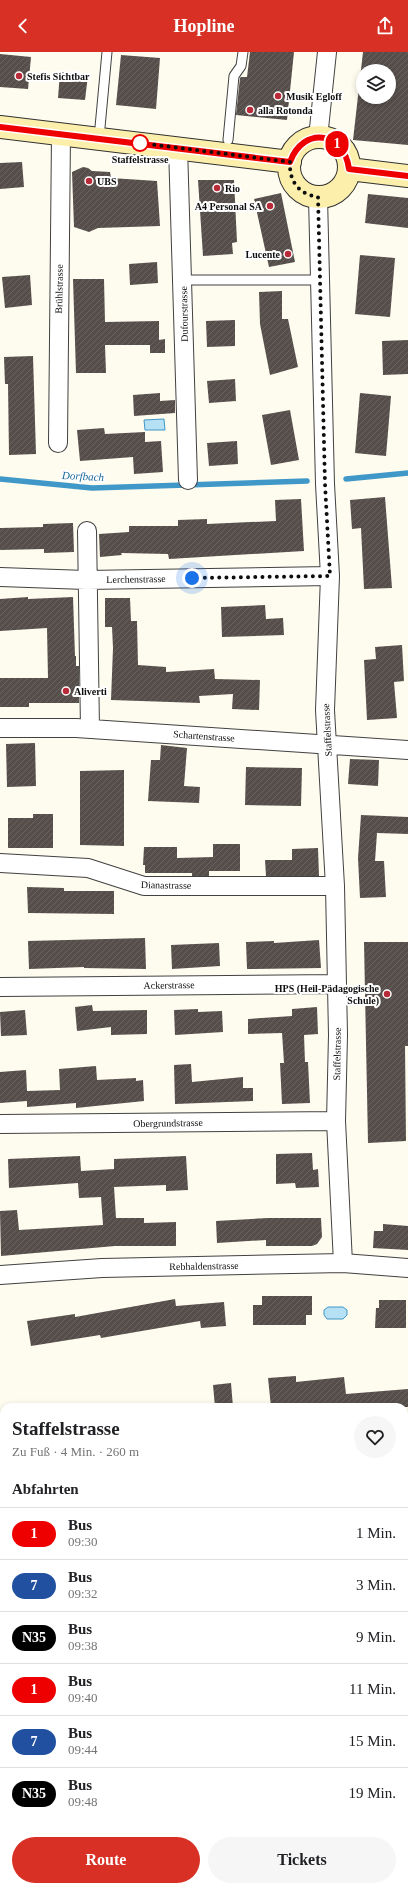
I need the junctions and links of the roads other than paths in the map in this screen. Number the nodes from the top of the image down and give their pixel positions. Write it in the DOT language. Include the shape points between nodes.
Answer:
graph roads {
  1 [pos="107,52"];
  2 [pos="243,52"];
  3 [pos="327,52"];
  4 [pos="0,127"];
  5 [pos="61,134"];
  6 [pos="99,138"];
  7 [pos="318,138"];
  8 [pos="228,140"];
  9 [pos="178,148"];
  10 [pos="290,162"];
  11 [pos="349,169"];
  12 [pos="408,176"];
  13 [pos="318,197"];
  14 [pos="183,280"];
  15 [pos="321,280"];
  16 [pos="58,443"];
  17 [pos="188,480"];
  18 [pos="87,531"];
  19 [pos="330,576"];
  20 [pos="0,577"];
  21 [pos="86,580"];
  22 [pos="0,728"];
  23 [pos="90,729"];
  24 [pos="328,745"];
  25 [pos="408,750"];
  26 [pos="0,863"];
  27 [pos="335,886"];
  28 [pos="337,984"];
  29 [pos="0,987"];
  30 [pos="336,1121"];
  31 [pos="0,1124"];
  32 [pos="342,1263"];
  33 [pos="408,1268"];
  34 [pos="0,1275"];
  1 -- 6 [label="lane"];
  2 -- 8 [label="lane" via="241,66 234,76"];
  3 -- 7 [label="street"];
  4 -- 5 [label="main road"];
  5 -- 6 [label="main road"];
  5 -- 16 [label="street, Brühlstrasse"];
  6 -- 9 [label="main road"];
  7 -- 10 [label="main road" via="299,145 293,152"];
  7 -- 11 [label="main road" via="332,141 344,150"];
  9 -- 10 [label="main road"];
  9 -- 14 [label="street, Dufourstrasse"];
  10 -- 13 [label="main road" via="289,172 299,190"];
  11 -- 12 [label="main road"];
  11 -- 13 [label="main road" via="346,180 339,189 330,195"];
  13 -- 15 [label="street, Staffelstrasse"];
  14 -- 15 [label="lane"];
  14 -- 17 [label="street, Dufourstrasse"];
  15 -- 19 [label="street, Staffelstrasse" via="325,484"];
  18 -- 21 [label="street"];
  19 -- 21 [label="street, Lerchenstrasse"];
  19 -- 24 [label="street, Staffelstrasse" via="325,710"];
  20 -- 21 [label="street, Lerchenstrasse"];
  21 -- 23 [label="street"];
  22 -- 23 [label="street, Schartenstrasse"];
  23 -- 24 [label="street, Schartenstrasse"];
  24 -- 25 [label="street, Schartenstrasse"];
  24 -- 27 [label="street, Staffelstrasse"];
  26 -- 27 [label="street, Dianastrasse" via="88,868 144,886"];
  27 -- 28 [label="street, Staffelstrasse"];
  28 -- 29 [label="street, Ackerstrasse"];
  28 -- 30 [label="street, Staffelstrasse"];
  30 -- 31 [label="street, Obergrundstrasse"];
  30 -- 32 [label="street, Staffelstrasse"];
  32 -- 33 [label="street, Rebhaldenstrasse"];
  32 -- 34 [label="street, Rebhaldenstrasse" via="102,1268"];
}
